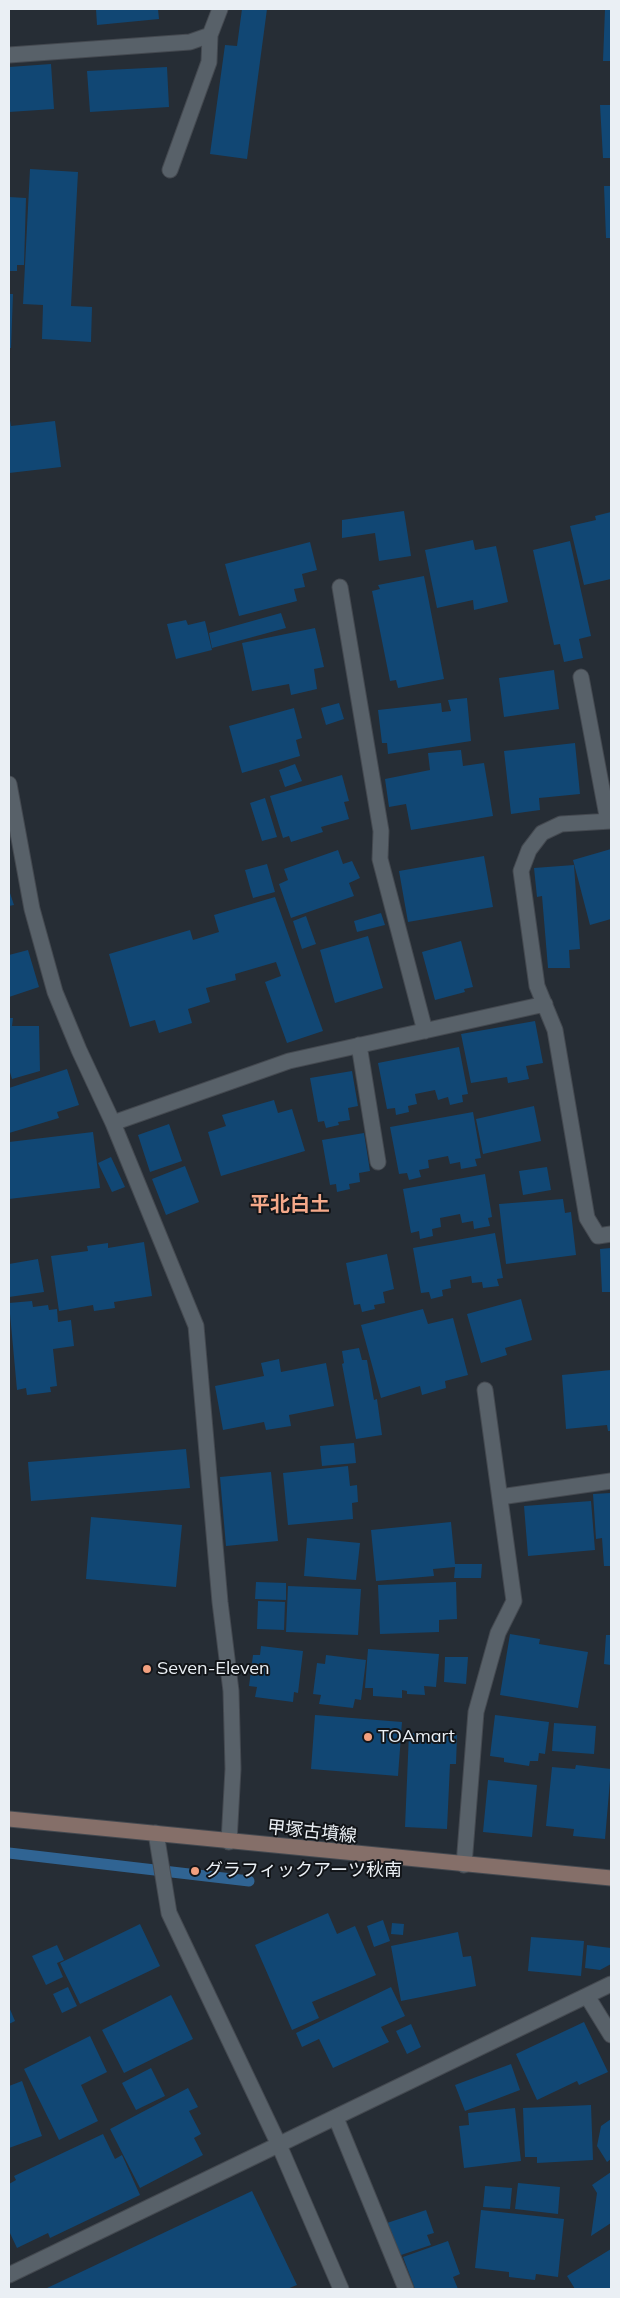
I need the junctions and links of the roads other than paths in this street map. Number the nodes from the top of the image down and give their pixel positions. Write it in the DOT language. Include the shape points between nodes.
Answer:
graph roads {
  1 [pos="220,9"];
  2 [pos="210,35"];
  3 [pos="9,55"];
  4 [pos="170,170"];
  5 [pos="340,587"];
  6 [pos="581,677"];
  7 [pos="9,784"];
  8 [pos="610,821"];
  9 [pos="545,1004"];
  10 [pos="425,1031"];
  11 [pos="359,1045"];
  12 [pos="113,1123"];
  13 [pos="378,1162"];
  14 [pos="611,1234"];
  15 [pos="485,1390"];
  16 [pos="611,1481"];
  17 [pos="500,1497"];
  18 [pos="9,1819"];
  19 [pos="156,1833"];
  20 [pos="229,1842"];
  21 [pos="464,1866"];
  22 [pos="611,1878"];
  23 [pos="611,1984"];
  24 [pos="587,1996"];
  25 [pos="611,2035"];
  26 [pos="336,2118"];
  27 [pos="279,2145"];
  28 [pos="9,2275"];
  29 [pos="341,2289"];
  30 [pos="406,2289"];
  1 -- 2 [label="street"];
  2 -- 3 [label="street" via="190,42"];
  2 -- 4 [label="street" via="209,62"];
  5 -- 10 [label="street" via="381,831 380,859"];
  6 -- 8 [label="street"];
  7 -- 12 [label="street" via="32,909 55,992"];
  8 -- 9 [label="street" via="561,824 542,833 529,850 521,871 537,986"];
  9 -- 10 [label="street"];
  9 -- 14 [label="street" via="555,1030 587,1218 598,1236"];
  10 -- 11 [label="street"];
  11 -- 12 [label="street" via="289,1061"];
  11 -- 13 [label="street"];
  12 -- 20 [label="street" via="196,1326 231,1691 233,1769"];
  15 -- 17 [label="street"];
  16 -- 17 [label="street"];
  17 -- 21 [label="street" via="514,1601 498,1633 476,1712"];
  18 -- 19 [label="main road, 甲塚古墳線"];
  19 -- 20 [label="main road, 甲塚古墳線"];
  19 -- 27 [label="street" via="169,1913"];
  20 -- 21 [label="main road, 甲塚古墳線"];
  21 -- 22 [label="main road, 甲塚古墳線"];
  23 -- 24 [label="street"];
  24 -- 25 [label="street"];
  24 -- 26 [label="street"];
  26 -- 27 [label="street"];
  26 -- 30 [label="street"];
  27 -- 28 [label="street"];
  27 -- 29 [label="street"];
}
